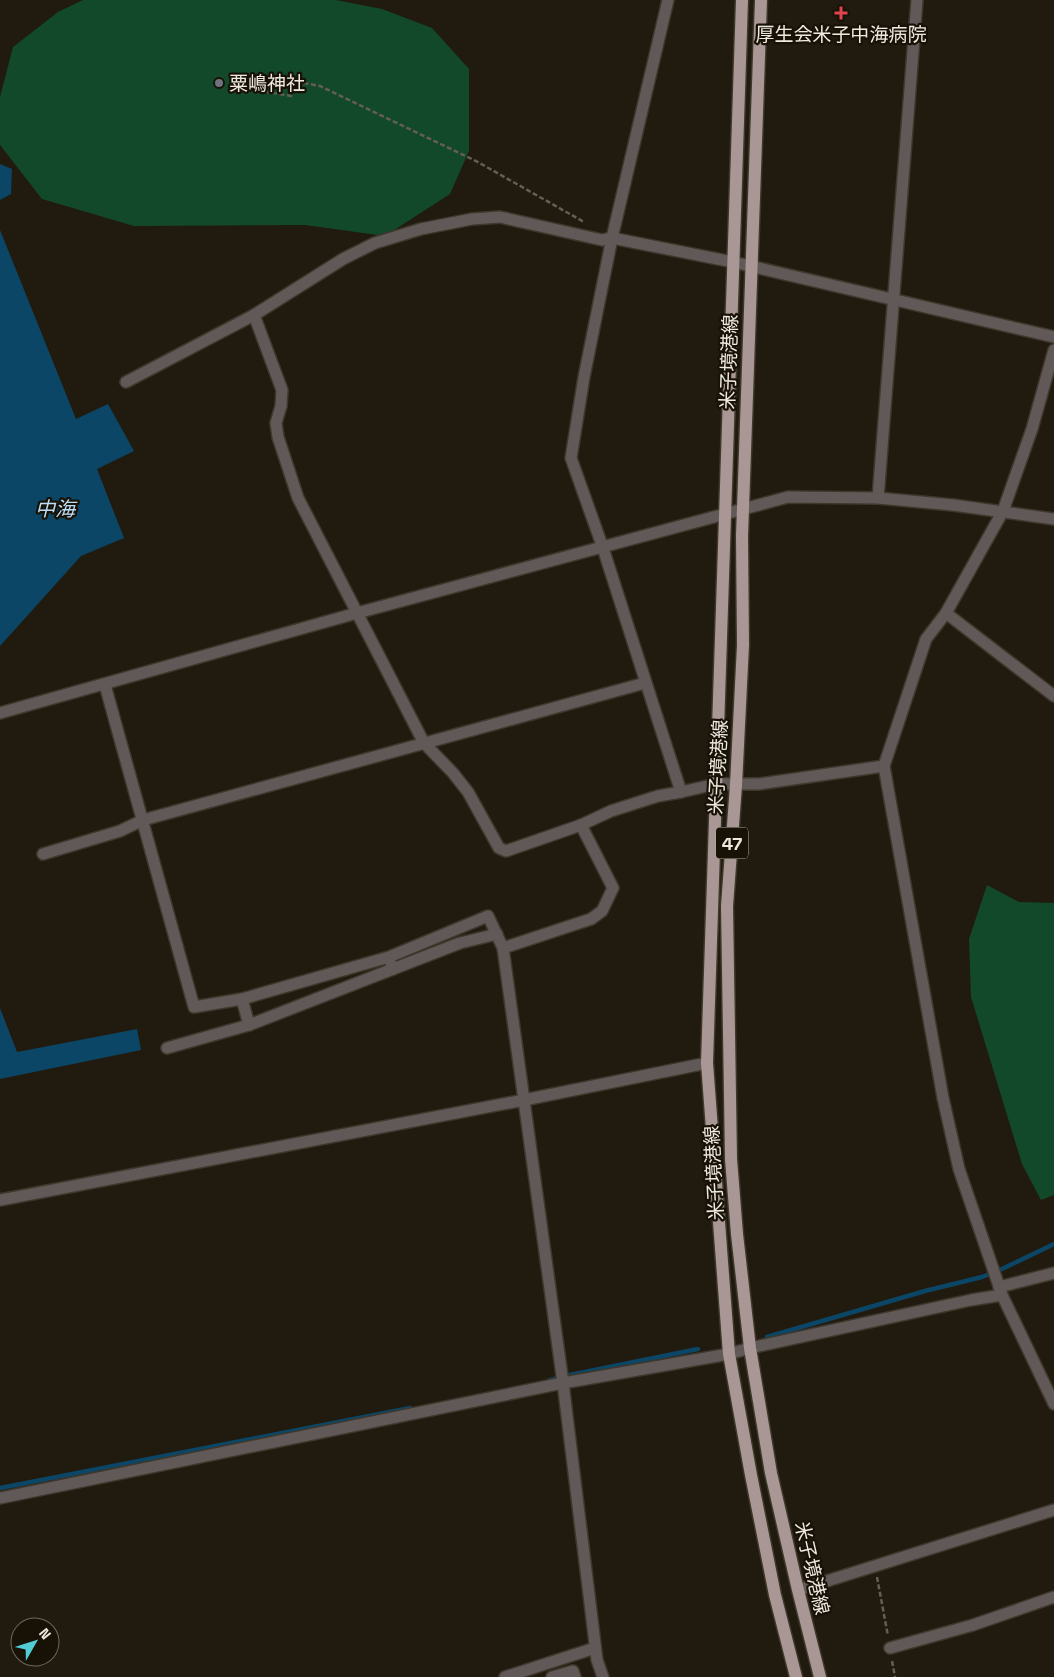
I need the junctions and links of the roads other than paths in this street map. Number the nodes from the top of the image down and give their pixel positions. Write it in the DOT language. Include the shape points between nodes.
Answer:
graph roads {
  1 [pos="668,0"];
  2 [pos="742,0"];
  3 [pos="761,0"];
  4 [pos="918,0"];
  5 [pos="612,238"];
  6 [pos="733,262"];
  7 [pos="752,267"];
  8 [pos="893,299"];
  9 [pos="254,315"];
  10 [pos="1054,337"];
  11 [pos="1054,350"];
  12 [pos="126,382"];
  13 [pos="878,498"];
  14 [pos="743,510"];
  15 [pos="1003,511"];
  16 [pos="726,515"];
  17 [pos="1054,520"];
  18 [pos="603,548"];
  19 [pos="357,613"];
  20 [pos="946,613"];
  21 [pos="645,683"];
  22 [pos="105,684"];
  23 [pos="1054,696"];
  24 [pos="0,714"];
  25 [pos="424,743"];
  26 [pos="884,766"];
  27 [pos="716,784"];
  28 [pos="736,785"];
  29 [pos="681,792"];
  30 [pos="143,820"];
  31 [pos="581,825"];
  32 [pos="43,854"];
  33 [pos="497,934"];
  34 [pos="503,948"];
  35 [pos="389,957"];
  36 [pos="392,969"];
  37 [pos="242,999"];
  38 [pos="249,1025"];
  39 [pos="167,1048"];
  40 [pos="707,1063"];
  41 [pos="524,1100"];
  42 [pos="0,1200"];
  43 [pos="1054,1273"];
  44 [pos="1001,1291"];
  45 [pos="750,1348"];
  46 [pos="729,1354"];
  47 [pos="563,1383"];
  48 [pos="1054,1404"];
  49 [pos="0,1498"];
  50 [pos="1054,1510"];
  51 [pos="798,1590"];
  52 [pos="1054,1596"];
  53 [pos="595,1648"];
  54 [pos="890,1648"];
  55 [pos="505,1677"];
  56 [pos="552,1677"];
  57 [pos="575,1677"];
  58 [pos="603,1677"];
  59 [pos="796,1677"];
  60 [pos="820,1677"];
  1 -- 5 [label="street"];
  2 -- 6 [label="main road, 米子境港線 / 47"];
  3 -- 7 [label="main road, 米子境港線 / 47"];
  4 -- 8 [label="street"];
  5 -- 6 [label="street"];
  5 -- 9 [label="street" via="602,240 500,217 421,229 375,244 343,259"];
  5 -- 18 [label="street" via="571,458"];
  6 -- 7 [label="street"];
  6 -- 16 [label="main road, 米子境港線 / 47"];
  7 -- 8 [label="street"];
  7 -- 14 [label="main road, 米子境港線 / 47"];
  8 -- 10 [label="street"];
  8 -- 13 [label="street"];
  9 -- 12 [label="street"];
  9 -- 19 [label="street" via="282,390 276,423 278,437 298,498"];
  11 -- 15 [label="street" via="1032,429"];
  13 -- 14 [label="street" via="788,497"];
  13 -- 15 [label="street"];
  14 -- 16 [label="street"];
  14 -- 28 [label="main road, 米子境港線 / 47" via="744,644"];
  15 -- 17 [label="street"];
  15 -- 20 [label="street"];
  16 -- 18 [label="street"];
  16 -- 27 [label="main road, 米子境港線 / 47"];
  18 -- 19 [label="street"];
  18 -- 21 [label="street"];
  19 -- 22 [label="street"];
  19 -- 25 [label="street"];
  20 -- 23 [label="street"];
  20 -- 26 [label="street" via="926,639"];
  21 -- 25 [label="street"];
  21 -- 29 [label="street"];
  22 -- 24 [label="street"];
  22 -- 30 [label="street"];
  25 -- 30 [label="street"];
  25 -- 31 [label="street" via="468,792 499,848 506,851"];
  26 -- 28 [label="street"];
  26 -- 44 [label="street" via="943,1098 959,1169"];
  27 -- 28 [label="street"];
  27 -- 29 [label="street"];
  27 -- 40 [label="main road, 米子境港線 / 47"];
  28 -- 45 [label="main road, 米子境港線 / 47" via="727,906 731,1159"];
  29 -- 31 [label="street" via="611,811"];
  30 -- 32 [label="street" via="120,831"];
  30 -- 37 [label="street" via="194,1007"];
  31 -- 34 [label="street" via="613,888 602,911 591,918"];
  33 -- 34 [label="street"];
  33 -- 35 [label="street" via="488,916"];
  33 -- 36 [label="street" via="460,943"];
  34 -- 41 [label="street"];
  35 -- 36 [label="street"];
  35 -- 37 [label="street"];
  36 -- 38 [label="street"];
  37 -- 38 [label="street"];
  38 -- 39 [label="street"];
  40 -- 41 [label="street"];
  40 -- 46 [label="main road, 米子境港線 / 47"];
  41 -- 42 [label="street"];
  41 -- 47 [label="street"];
  43 -- 44 [label="street"];
  44 -- 45 [label="street"];
  44 -- 48 [label="street"];
  45 -- 46 [label="street"];
  45 -- 51 [label="main road, 米子境港線 / 47" via="771,1473"];
  46 -- 47 [label="street"];
  46 -- 59 [label="main road, 米子境港線 / 47" via="775,1595"];
  47 -- 49 [label="street"];
  47 -- 53 [label="street"];
  50 -- 51 [label="street"];
  51 -- 60 [label="main road, 米子境港線 / 47"];
  52 -- 54 [label="street" via="973,1625"];
  53 -- 55 [label="street"];
  53 -- 58 [label="street"];
  56 -- 57 [label="street" via="573,1671"];
}
